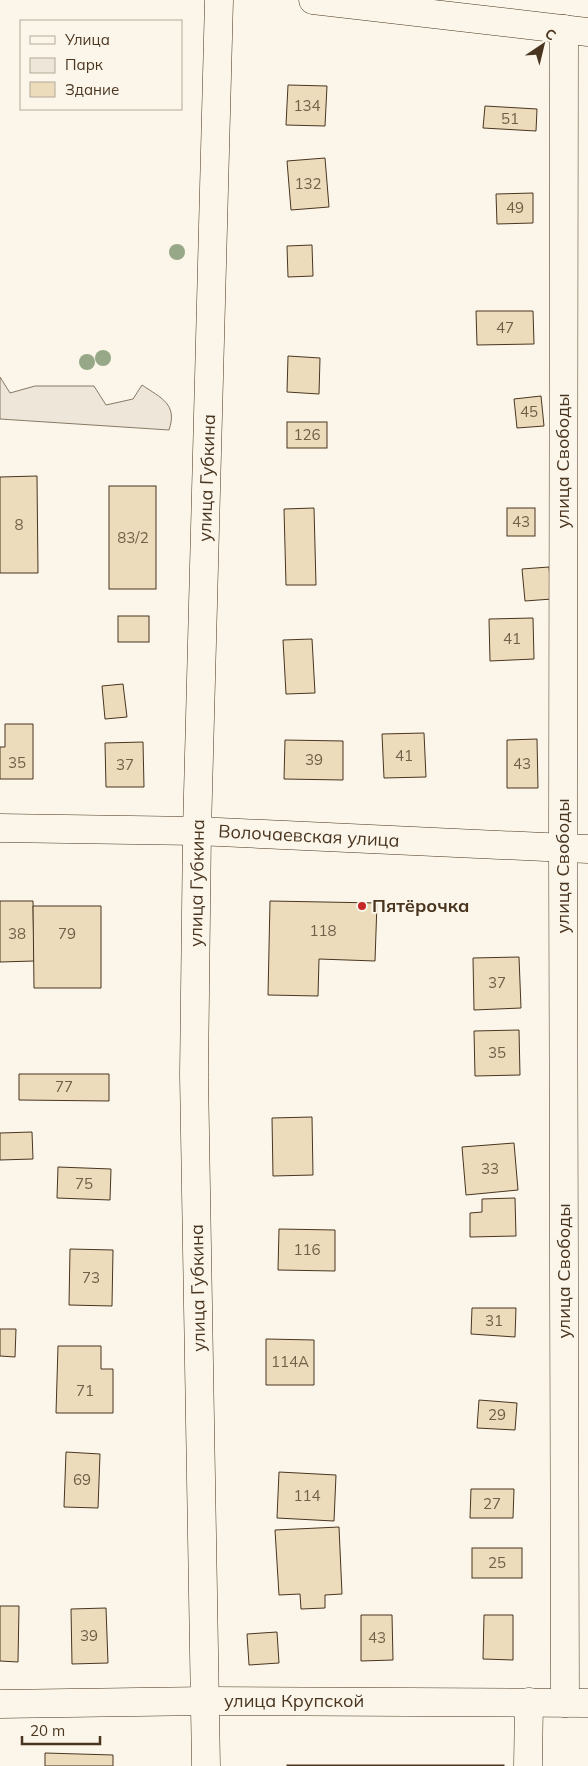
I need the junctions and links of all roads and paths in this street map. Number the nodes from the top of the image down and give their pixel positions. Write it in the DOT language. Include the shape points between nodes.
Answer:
graph roads {
  1 [pos="219,0"];
  2 [pos="313,0"];
  3 [pos="381,4"];
  4 [pos="576,31"];
  5 [pos="0,828"];
  6 [pos="197,831"];
  7 [pos="575,848"];
  8 [pos="206,1701"];
  9 [pos="528,1702"];
  10 [pos="577,1703"];
  11 [pos="0,1704"];
  12 [pos="206,1766"];
  13 [pos="528,1766"];
  1 -- 6 [label="street, улица Губкина"];
  2 -- 3 [label="street"];
  3 -- 4 [label="street"];
  4 -- 7 [label="street, улица Свободы"];
  5 -- 6 [label="street, Волочаевская улица"];
  6 -- 7 [label="street, Волочаевская улица"];
  6 -- 8 [label="street, улица Губкина" via="194,1075"];
  7 -- 10 [label="street, улица Свободы"];
  8 -- 9 [label="street, улица Крупской"];
  8 -- 11 [label="street, улица Крупской"];
  8 -- 12 [label="street, улица Губкина"];
  9 -- 10 [label="street, улица Крупской"];
  9 -- 13 [label="street"];
}
